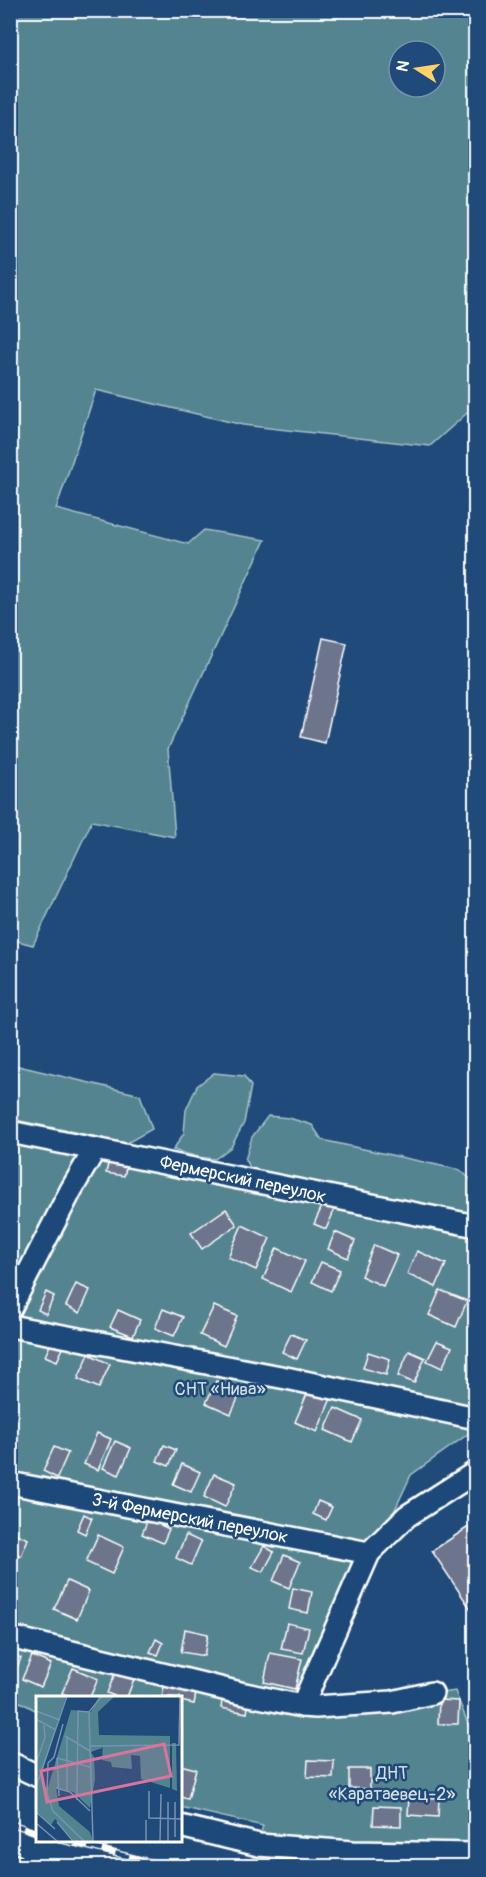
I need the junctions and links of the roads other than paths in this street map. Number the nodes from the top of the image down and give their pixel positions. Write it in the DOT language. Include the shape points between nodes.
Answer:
graph roads {
  1 [pos="10,1132"];
  2 [pos="95,1149"];
  3 [pos="476,1226"];
  4 [pos="10,1310"];
  5 [pos="10,1326"];
  6 [pos="476,1418"];
  7 [pos="476,1472"];
  8 [pos="10,1483"];
  9 [pos="369,1553"];
  10 [pos="10,1636"];
  11 [pos="432,1693"];
  12 [pos="302,1706"];
  13 [pos="10,1763"];
  14 [pos="36,1775"];
  15 [pos="182,1826"];
  16 [pos="476,1854"];
  17 [pos="10,1864"];
  18 [pos="14,1866"];
  1 -- 2 [label="street, Фермерский переулок"];
  2 -- 3 [label="street, Фермерский переулок"];
  2 -- 4 [label="street"];
  5 -- 6 [label="street"];
  7 -- 9 [label="street" via="407,1516"];
  8 -- 9 [label="street, 3-й Фермерский переулок"];
  9 -- 12 [label="street"];
  10 -- 12 [label="street"];
  11 -- 12 [label="street" via="392,1702"];
  13 -- 14 [label="street"];
  15 -- 16 [label="street" via="259,1845 353,1852"];
  17 -- 18 [label="street"];
}
